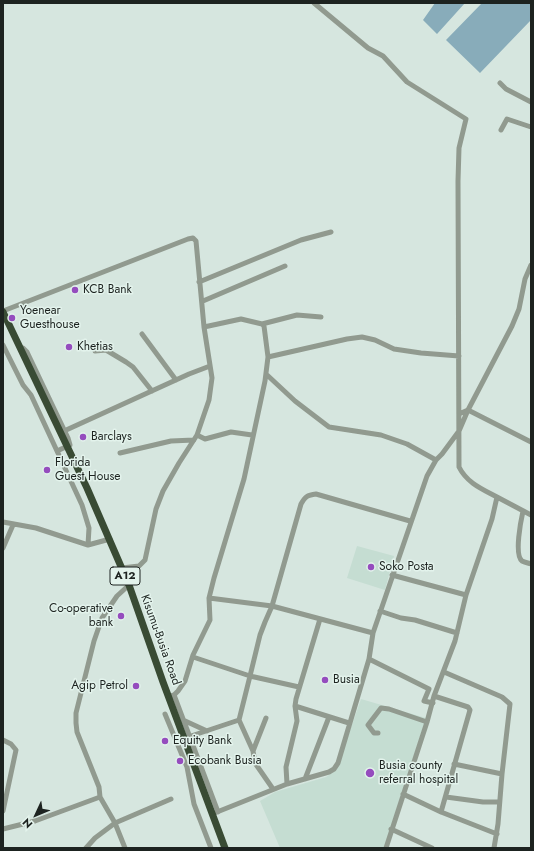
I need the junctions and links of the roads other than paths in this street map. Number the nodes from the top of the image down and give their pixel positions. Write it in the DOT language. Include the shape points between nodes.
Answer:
graph roads {
  1 [pos="314,3"];
  2 [pos="500,83"];
  3 [pos="531,102"];
  4 [pos="531,127"];
  5 [pos="501,130"];
  6 [pos="331,232"];
  7 [pos="531,265"];
  8 [pos="285,266"];
  9 [pos="199,282"];
  10 [pos="203,301"];
  11 [pos="3,312"];
  12 [pos="321,317"];
  13 [pos="262,324"];
  14 [pos="204,327"];
  15 [pos="142,334"];
  16 [pos="3,345"];
  17 [pos="21,349"];
  18 [pos="95,351"];
  19 [pos="459,356"];
  20 [pos="268,357"];
  21 [pos="210,366"];
  22 [pos="266,374"];
  23 [pos="176,380"];
  24 [pos="152,391"];
  25 [pos="468,410"];
  26 [pos="459,414"];
  27 [pos="64,431"];
  28 [pos="459,432"];
  29 [pos="252,435"];
  30 [pos="195,438"];
  31 [pos="531,442"];
  32 [pos="67,447"];
  33 [pos="57,451"];
  34 [pos="120,453"];
  35 [pos="436,460"];
  36 [pos="497,497"];
  37 [pos="523,511"];
  38 [pos="531,516"];
  39 [pos="410,521"];
  40 [pos="3,522"];
  41 [pos="13,525"];
  42 [pos="110,539"];
  43 [pos="88,544"];
  44 [pos="3,548"];
  45 [pos="531,564"];
  46 [pos="122,568"];
  47 [pos="392,575"];
  48 [pos="129,585"];
  49 [pos="466,595"];
  50 [pos="209,598"];
  51 [pos="272,606"];
  52 [pos="380,610"];
  53 [pos="320,619"];
  54 [pos="373,633"];
  55 [pos="457,633"];
  56 [pos="193,657"];
  57 [pos="369,659"];
  58 [pos="444,672"];
  59 [pos="250,676"];
  60 [pos="299,688"];
  61 [pos="434,696"];
  62 [pos="433,703"];
  63 [pos="295,706"];
  64 [pos="165,714"];
  65 [pos="329,717"];
  66 [pos="266,718"];
  67 [pos="183,720"];
  68 [pos="239,720"];
  69 [pos="427,722"];
  70 [pos="349,723"];
  71 [pos="207,731"];
  72 [pos="378,733"];
  73 [pos="187,738"];
  74 [pos="3,740"];
  75 [pos="253,752"];
  76 [pos="454,764"];
  77 [pos="502,774"];
  78 [pos="305,779"];
  79 [pos="287,784"];
  80 [pos="273,789"];
  81 [pos="403,794"];
  82 [pos="446,797"];
  83 [pos="100,798"];
  84 [pos="172,798"];
  85 [pos="499,802"];
  86 [pos="3,811"];
  87 [pos="441,812"];
  88 [pos="215,813"];
  89 [pos="115,823"];
  90 [pos="3,829"];
  91 [pos="391,829"];
  92 [pos="497,834"];
  93 [pos="86,848"];
  94 [pos="125,848"];
  95 [pos="211,848"];
  96 [pos="226,848"];
  97 [pos="386,848"];
  98 [pos="432,848"];
  99 [pos="494,848"];
  1 -- 19 [label="street" via="368,48 383,56 407,82 466,119 459,148 458,181"];
  2 -- 3 [label="street"];
  4 -- 5 [label="street" via="507,119"];
  6 -- 9 [label="street" via="301,240"];
  7 -- 25 [label="street" via="512,326"];
  8 -- 10 [label="street"];
  9 -- 10 [label="street"];
  9 -- 11 [label="street" via="194,238"];
  10 -- 14 [label="street"];
  11 -- 17 [label="highway, Kisumu-Busia Road / A12"];
  12 -- 13 [label="street" via="297,315"];
  13 -- 14 [label="street" via="241,319"];
  13 -- 20 [label="street"];
  14 -- 21 [label="street"];
  15 -- 23 [label="street"];
  16 -- 33 [label="street" via="31,395"];
  17 -- 27 [label="street" via="27,352"];
  17 -- 32 [label="highway, Kisumu-Busia Road / A12"];
  18 -- 24 [label="street" via="106,350 126,362"];
  19 -- 20 [label="street" via="394,349 362,337 347,338"];
  19 -- 26 [label="street"];
  20 -- 22 [label="street"];
  21 -- 23 [label="street"];
  21 -- 30 [label="street" via="212,378 209,400"];
  22 -- 29 [label="street"];
  22 -- 35 [label="street" via="329,427 381,435 407,444"];
  23 -- 24 [label="street"];
  24 -- 27 [label="street"];
  25 -- 26 [label="street"];
  25 -- 28 [label="street"];
  25 -- 31 [label="street"];
  26 -- 28 [label="street"];
  27 -- 32 [label="street" via="70,445"];
  28 -- 35 [label="street"];
  28 -- 36 [label="street" via="459,467 462,473 476,486"];
  29 -- 30 [label="street" via="231,432 205,439"];
  29 -- 50 [label="street" via="244,479"];
  30 -- 34 [label="street"];
  30 -- 46 [label="street" via="163,491 156,509 145,560 138,566"];
  32 -- 33 [label="street"];
  32 -- 42 [label="highway, Kisumu-Busia Road / A12"];
  33 -- 43 [label="street" via="82,504 89,528"];
  35 -- 39 [label="street" via="427,476"];
  36 -- 37 [label="street"];
  36 -- 49 [label="street"];
  37 -- 38 [label="street"];
  37 -- 45 [label="street" via="518,541 519,557"];
  39 -- 47 [label="street"];
  39 -- 51 [label="street" via="309,494 301,504"];
  40 -- 41 [label="street"];
  41 -- 43 [label="street" via="36,528"];
  41 -- 44 [label="street"];
  42 -- 43 [label="street"];
  42 -- 46 [label="highway, Kisumu-Busia Road / A12"];
  46 -- 48 [label="highway, Kisumu-Busia Road / A12"];
  47 -- 49 [label="street"];
  47 -- 52 [label="street"];
  48 -- 73 [label="highway, Kisumu-Busia Road / A12"];
  48 -- 83 [label="street" via="117,596 102,618 76,713 77,732 97,782"];
  49 -- 55 [label="street"];
  50 -- 51 [label="street"];
  50 -- 56 [label="street" via="210,620"];
  51 -- 53 [label="street"];
  51 -- 59 [label="street" via="260,635"];
  52 -- 54 [label="street"];
  52 -- 55 [label="street"];
  53 -- 54 [label="street"];
  53 -- 60 [label="street"];
  54 -- 57 [label="street"];
  55 -- 58 [label="street"];
  56 -- 59 [label="street"];
  56 -- 67 [label="street" via="185,680 172,696"];
  57 -- 62 [label="street" via="429,689 424,701"];
  57 -- 70 [label="street"];
  58 -- 61 [label="street"];
  58 -- 77 [label="street" via="502,697 510,704"];
  59 -- 60 [label="street"];
  59 -- 68 [label="street"];
  60 -- 63 [label="street"];
  61 -- 62 [label="street"];
  61 -- 76 [label="street" via="470,708"];
  62 -- 69 [label="street"];
  63 -- 65 [label="street"];
  63 -- 79 [label="street" via="297,721 286,767"];
  64 -- 95 [label="street" via="186,767 194,804"];
  65 -- 70 [label="street"];
  65 -- 78 [label="street"];
  66 -- 75 [label="street"];
  67 -- 71 [label="street"];
  67 -- 73 [label="street"];
  68 -- 71 [label="street"];
  68 -- 75 [label="street"];
  69 -- 72 [label="street" via="381,708 368,725 374,733"];
  69 -- 81 [label="street"];
  70 -- 78 [label="street" via="338,763 329,772"];
  71 -- 73 [label="street"];
  73 -- 88 [label="highway, Kisumu-Busia Road / A12"];
  74 -- 86 [label="street" via="16,750"];
  75 -- 80 [label="street" via="255,763"];
  76 -- 77 [label="street"];
  76 -- 82 [label="street"];
  77 -- 85 [label="street"];
  78 -- 79 [label="street"];
  79 -- 80 [label="street"];
  80 -- 88 [label="street"];
  81 -- 87 [label="street"];
  81 -- 91 [label="street"];
  82 -- 85 [label="street"];
  82 -- 87 [label="street"];
  83 -- 89 [label="street"];
  83 -- 90 [label="street" via="35,821"];
  84 -- 89 [label="street"];
  85 -- 92 [label="street"];
  87 -- 92 [label="street"];
  88 -- 96 [label="highway, Kisumu-Busia Road / A12"];
  89 -- 93 [label="street"];
  89 -- 94 [label="street"];
  91 -- 97 [label="street"];
  91 -- 98 [label="street"];
  92 -- 99 [label="street"];
}
